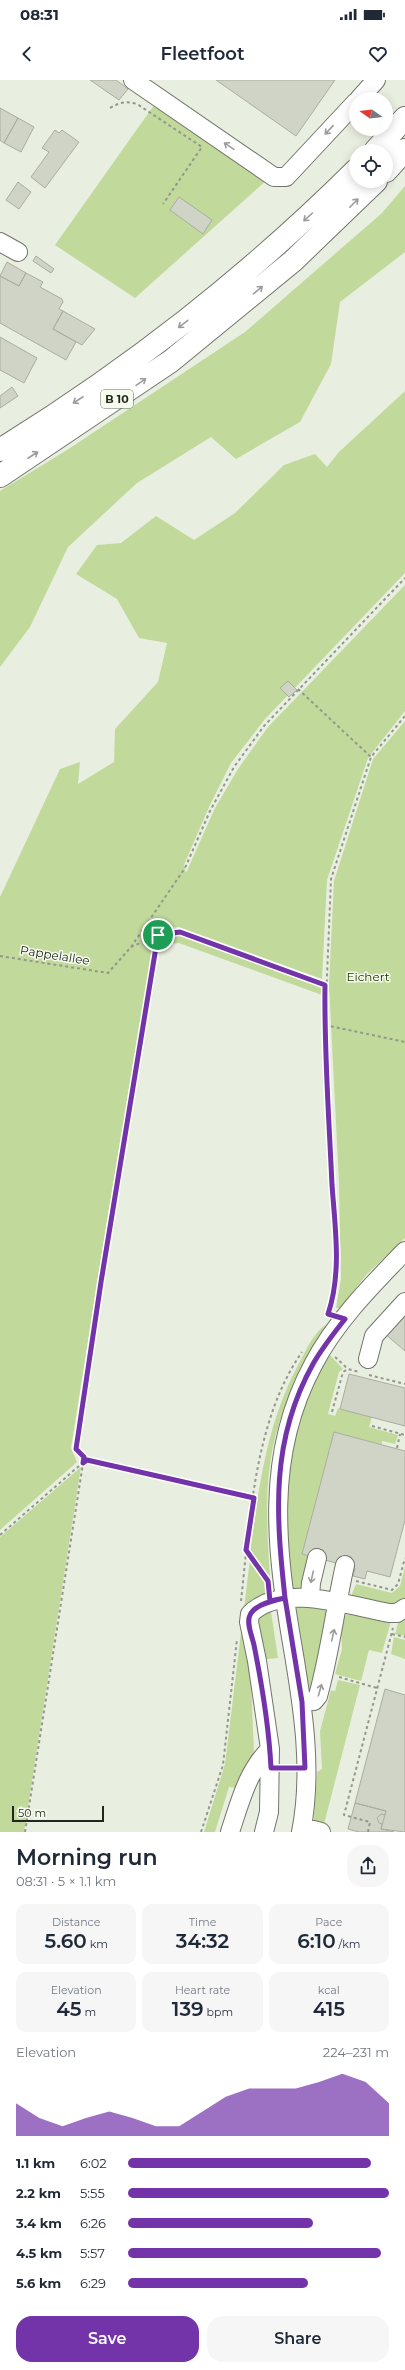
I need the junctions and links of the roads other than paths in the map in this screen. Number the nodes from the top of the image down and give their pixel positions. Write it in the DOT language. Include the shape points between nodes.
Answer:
graph roads {
  1 [pos="134,80"];
  2 [pos="376,80"];
  3 [pos="365,92"];
  4 [pos="349,110"];
  5 [pos="405,118"];
  6 [pos="381,144"];
  7 [pos="405,150"];
  8 [pos="393,163"];
  9 [pos="349,177"];
  10 [pos="369,188"];
  11 [pos="0,242"];
  12 [pos="18,252"];
  13 [pos="0,450"];
  14 [pos="0,476"];
  15 [pos="405,1251"];
  16 [pos="405,1302"];
  17 [pos="368,1359"];
  18 [pos="317,1558"];
  19 [pos="347,1572"];
  20 [pos="310,1597"];
  21 [pos="277,1600"];
  22 [pos="336,1604"];
  23 [pos="401,1610"];
  24 [pos="302,1702"];
  25 [pos="270,1749"];
  26 [pos="301,1830"];
  27 [pos="230,1832"];
  28 [pos="264,1832"];
  29 [pos="321,1832"];
  4 -- 1 [label="street, one-way" via="286,177 274,177"];
  2 -- 3 [label="street"];
  5 -- 6 [label="highway"];
  7 -- 8 [label="highway"];
  9 -- 13 [label="highway, B 10, one-way" via="275,247 153,348"];
  14 -- 10 [label="highway, B 10, one-way" via="171,361 293,261"];
  11 -- 12 [label="street"];
  15 -- 21 [label="street" via="380,1276 345,1319 313,1364 303,1386 286,1435 281,1461 277,1497"];
  16 -- 17 [label="street" via="374,1336"];
  18 -- 20 [label="street, one-way"];
  19 -- 22 [label="street"];
  20 -- 21 [label="street"];
  20 -- 22 [label="street"];
  21 -- 24 [label="street"];
  21 -- 25 [label="street" via="255,1610 250,1614 249,1622"];
  22 -- 23 [label="street"];
  24 -- 22 [label="street, one-way" via="314,1701 318,1696 335,1624"];
  24 -- 26 [label="street" via="306,1789"];
  25 -- 27 [label="street" via="257,1762 251,1774"];
  25 -- 28 [label="street" via="269,1812"];
  26 -- 29 [label="street"];
}
